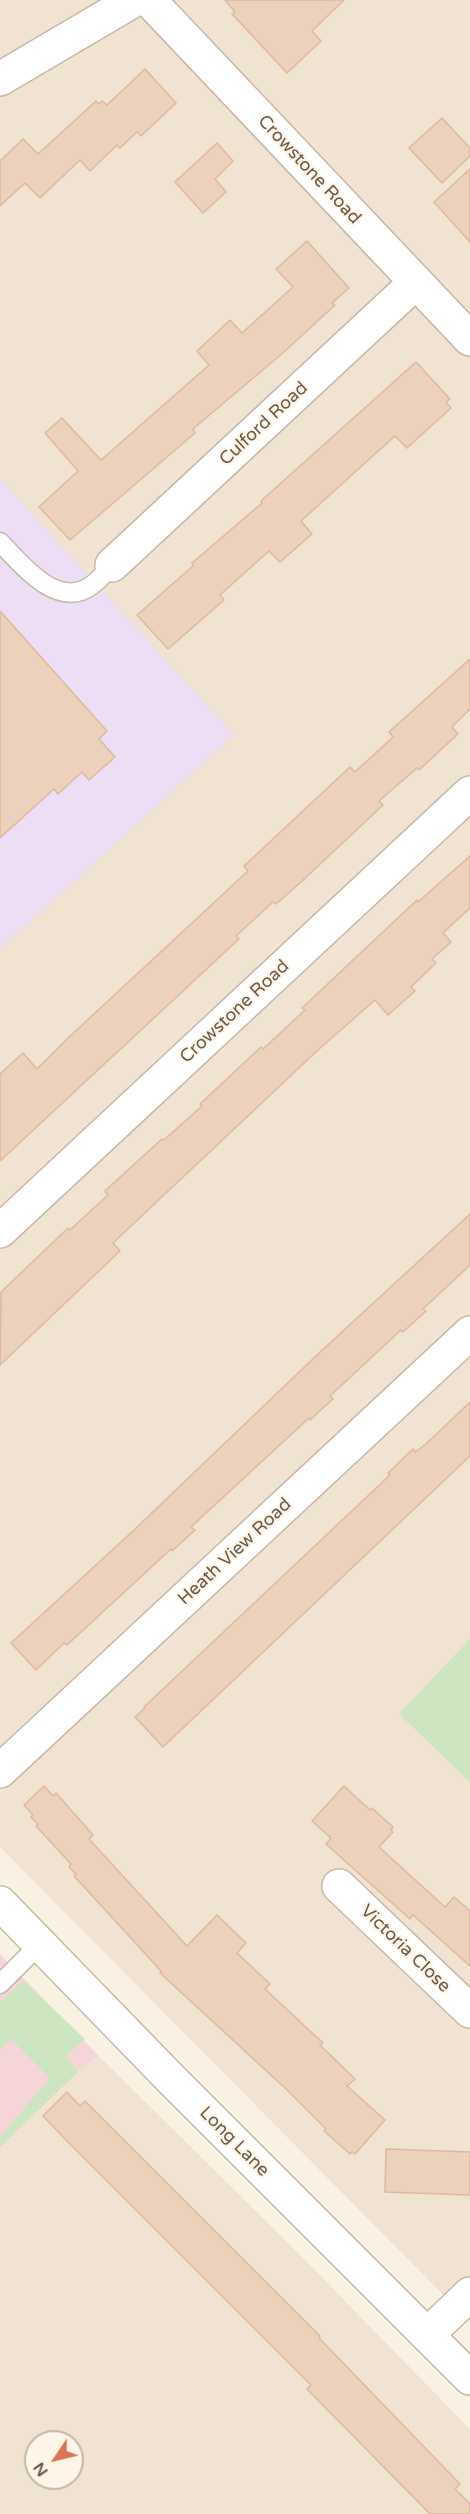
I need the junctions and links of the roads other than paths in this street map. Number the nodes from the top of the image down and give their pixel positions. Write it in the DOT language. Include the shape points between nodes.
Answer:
graph roads {
  1 [pos="128,2"];
  2 [pos="0,79"];
  3 [pos="416,283"];
  4 [pos="470,339"];
  5 [pos="0,542"];
  6 [pos="112,565"];
  7 [pos="470,793"];
  8 [pos="0,1231"];
  9 [pos="470,1333"];
  10 [pos="0,1771"];
  11 [pos="339,1886"];
  12 [pos="0,1903"];
  13 [pos="40,1944"];
  14 [pos="0,1984"];
  15 [pos="470,2011"];
  16 [pos="470,2294"];
  17 [pos="427,2335"];
  18 [pos="470,2378"];
  1 -- 2 [label="street"];
  1 -- 3 [label="street, Crowstone Road"];
  3 -- 4 [label="street, Crowstone Road"];
  3 -- 6 [label="street, Culford Road"];
  5 -- 6 [label="lane" via="32,576 71,593 92,586"];
  7 -- 8 [label="street, Crowstone Road"];
  9 -- 10 [label="street, Heath View Road"];
  11 -- 15 [label="street, Victoria Close"];
  12 -- 13 [label="street, Long Lane"];
  13 -- 14 [label="lane"];
  13 -- 17 [label="street, Long Lane"];
  16 -- 17 [label="street"];
  17 -- 18 [label="street, Long Lane"];
}
